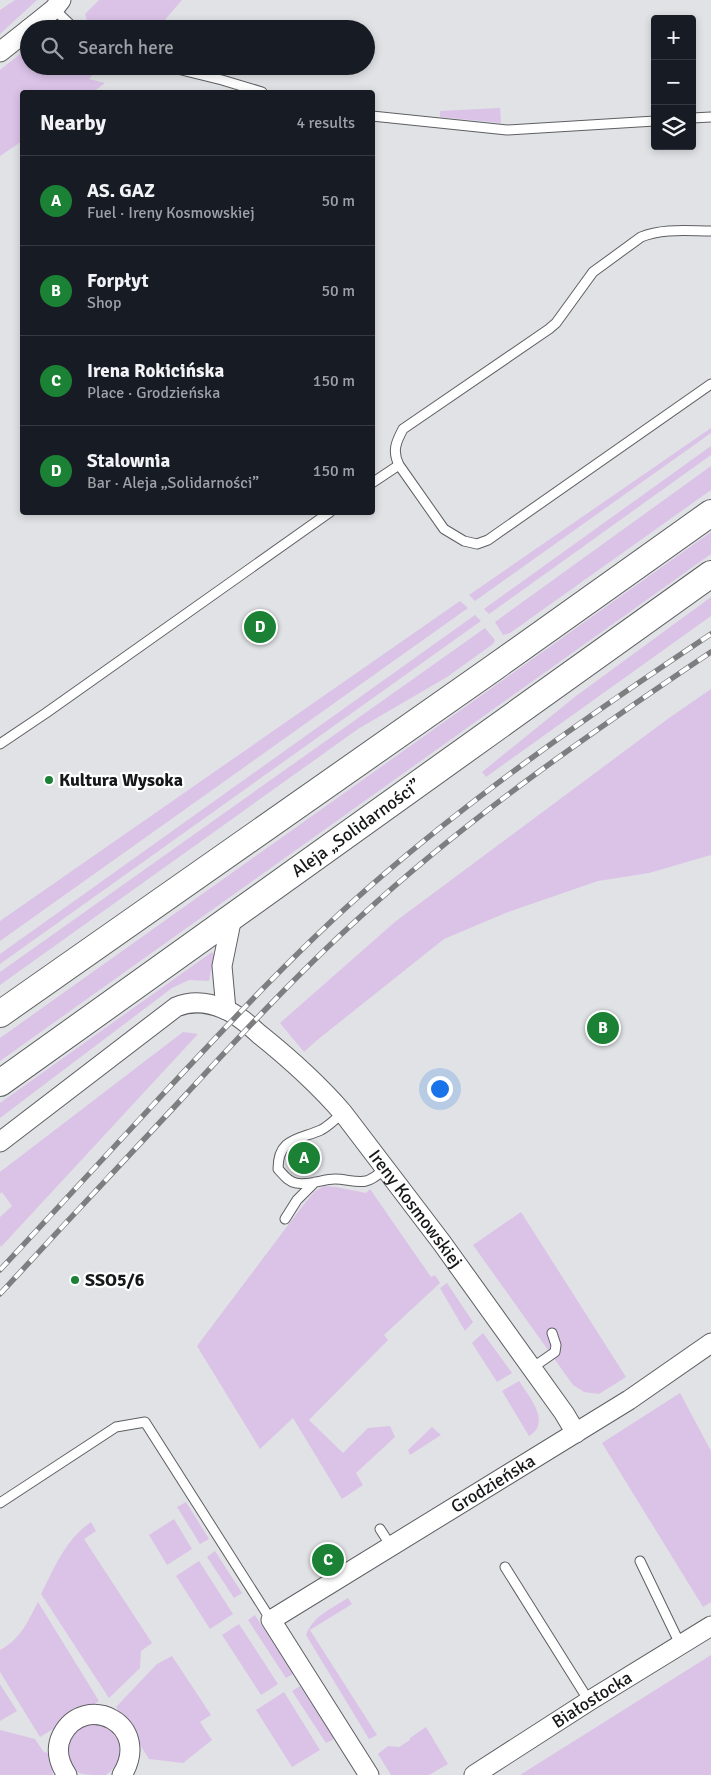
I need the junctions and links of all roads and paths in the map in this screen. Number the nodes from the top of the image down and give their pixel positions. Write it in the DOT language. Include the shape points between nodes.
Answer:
graph roads {
  1 [pos="58,4"];
  2 [pos="39,20"];
  3 [pos="69,20"];
  4 [pos="20,36"];
  5 [pos="0,52"];
  6 [pos="202,75"];
  7 [pos="254,90"];
  8 [pos="375,116"];
  9 [pos="711,117"];
  10 [pos="696,118"];
  11 [pos="651,121"];
  12 [pos="711,231"];
  13 [pos="711,384"];
  14 [pos="399,465"];
  15 [pos="375,480"];
  16 [pos="711,513"];
  17 [pos="326,515"];
  18 [pos="711,574"];
  19 [pos="0,744"];
  20 [pos="232,917"];
  21 [pos="226,1010"];
  22 [pos="0,1014"];
  23 [pos="0,1083"];
  24 [pos="343,1113"];
  25 [pos="32,1118"];
  26 [pos="0,1135"];
  27 [pos="0,1142"];
  28 [pos="386,1168"];
  29 [pos="315,1182"];
  30 [pos="297,1200"];
  31 [pos="285,1202"];
  32 [pos="285,1219"];
  33 [pos="552,1333"];
  34 [pos="711,1343"];
  35 [pos="532,1368"];
  36 [pos="576,1433"];
  37 [pos="0,1502"];
  38 [pos="380,1530"];
  39 [pos="391,1546"];
  40 [pos="640,1561"];
  41 [pos="505,1567"];
  42 [pos="271,1620"];
  43 [pos="711,1626"];
  44 [pos="680,1644"];
  45 [pos="589,1701"];
  46 [pos="67,1775"];
  47 [pos="122,1775"];
  48 [pos="369,1775"];
  49 [pos="474,1775"];
  1 -- 2 [label="street"];
  1 -- 3 [label="lane"];
  4 -- 5 [label="street"];
  6 -- 7 [label="lane"];
  8 -- 11 [label="lane" via="507,130"];
  9 -- 10 [label="lane"];
  12 -- 14 [label="lane" via="650,233 593,272 549,329 403,429 396,441 395,456"];
  13 -- 14 [label="lane" via="488,540 477,544 464,541 444,529"];
  14 -- 15 [label="lane"];
  16 -- 22 [label="main road"];
  17 -- 19 [label="lane"];
  18 -- 20 [label="main road, Aleja „Solidarności”"];
  20 -- 21 [label="street" via="222,966"];
  20 -- 23 [label="main road, Aleja „Solidarności”"];
  21 -- 24 [label="street, Ireny Kosmowskiej" via="272,1044"];
  21 -- 25 [label="street, Ireny Kosmowskiej" via="194,1002 176,1007"];
  24 -- 28 [label="street, Ireny Kosmowskiej"];
  24 -- 29 [label="lane" via="323,1129 282,1147 278,1169 285,1177 295,1183"];
  25 -- 26 [label="street"];
  25 -- 27 [label="street"];
  28 -- 29 [label="lane" via="365,1182 336,1179"];
  28 -- 35 [label="street, Ireny Kosmowskiej"];
  29 -- 30 [label="lane"];
  30 -- 31 [label="lane"];
  30 -- 32 [label="lane"];
  33 -- 35 [label="lane" via="555,1352"];
  34 -- 36 [label="street, Grodzieńska"];
  35 -- 36 [label="street, Ireny Kosmowskiej"];
  36 -- 39 [label="street, Grodzieńska"];
  37 -- 42 [label="lane" via="116,1427 145,1422"];
  38 -- 39 [label="lane"];
  39 -- 42 [label="street, Grodzieńska"];
  40 -- 44 [label="lane"];
  41 -- 45 [label="lane"];
  42 -- 48 [label="street"];
  43 -- 44 [label="street, Białostocka"];
  44 -- 45 [label="street, Białostocka"];
  45 -- 49 [label="street, Białostocka"];
  46 -- 47 [label="street" via="60,1765 59,1740 74,1720 99,1714 117,1722 129,1738 129,1764"];
}
